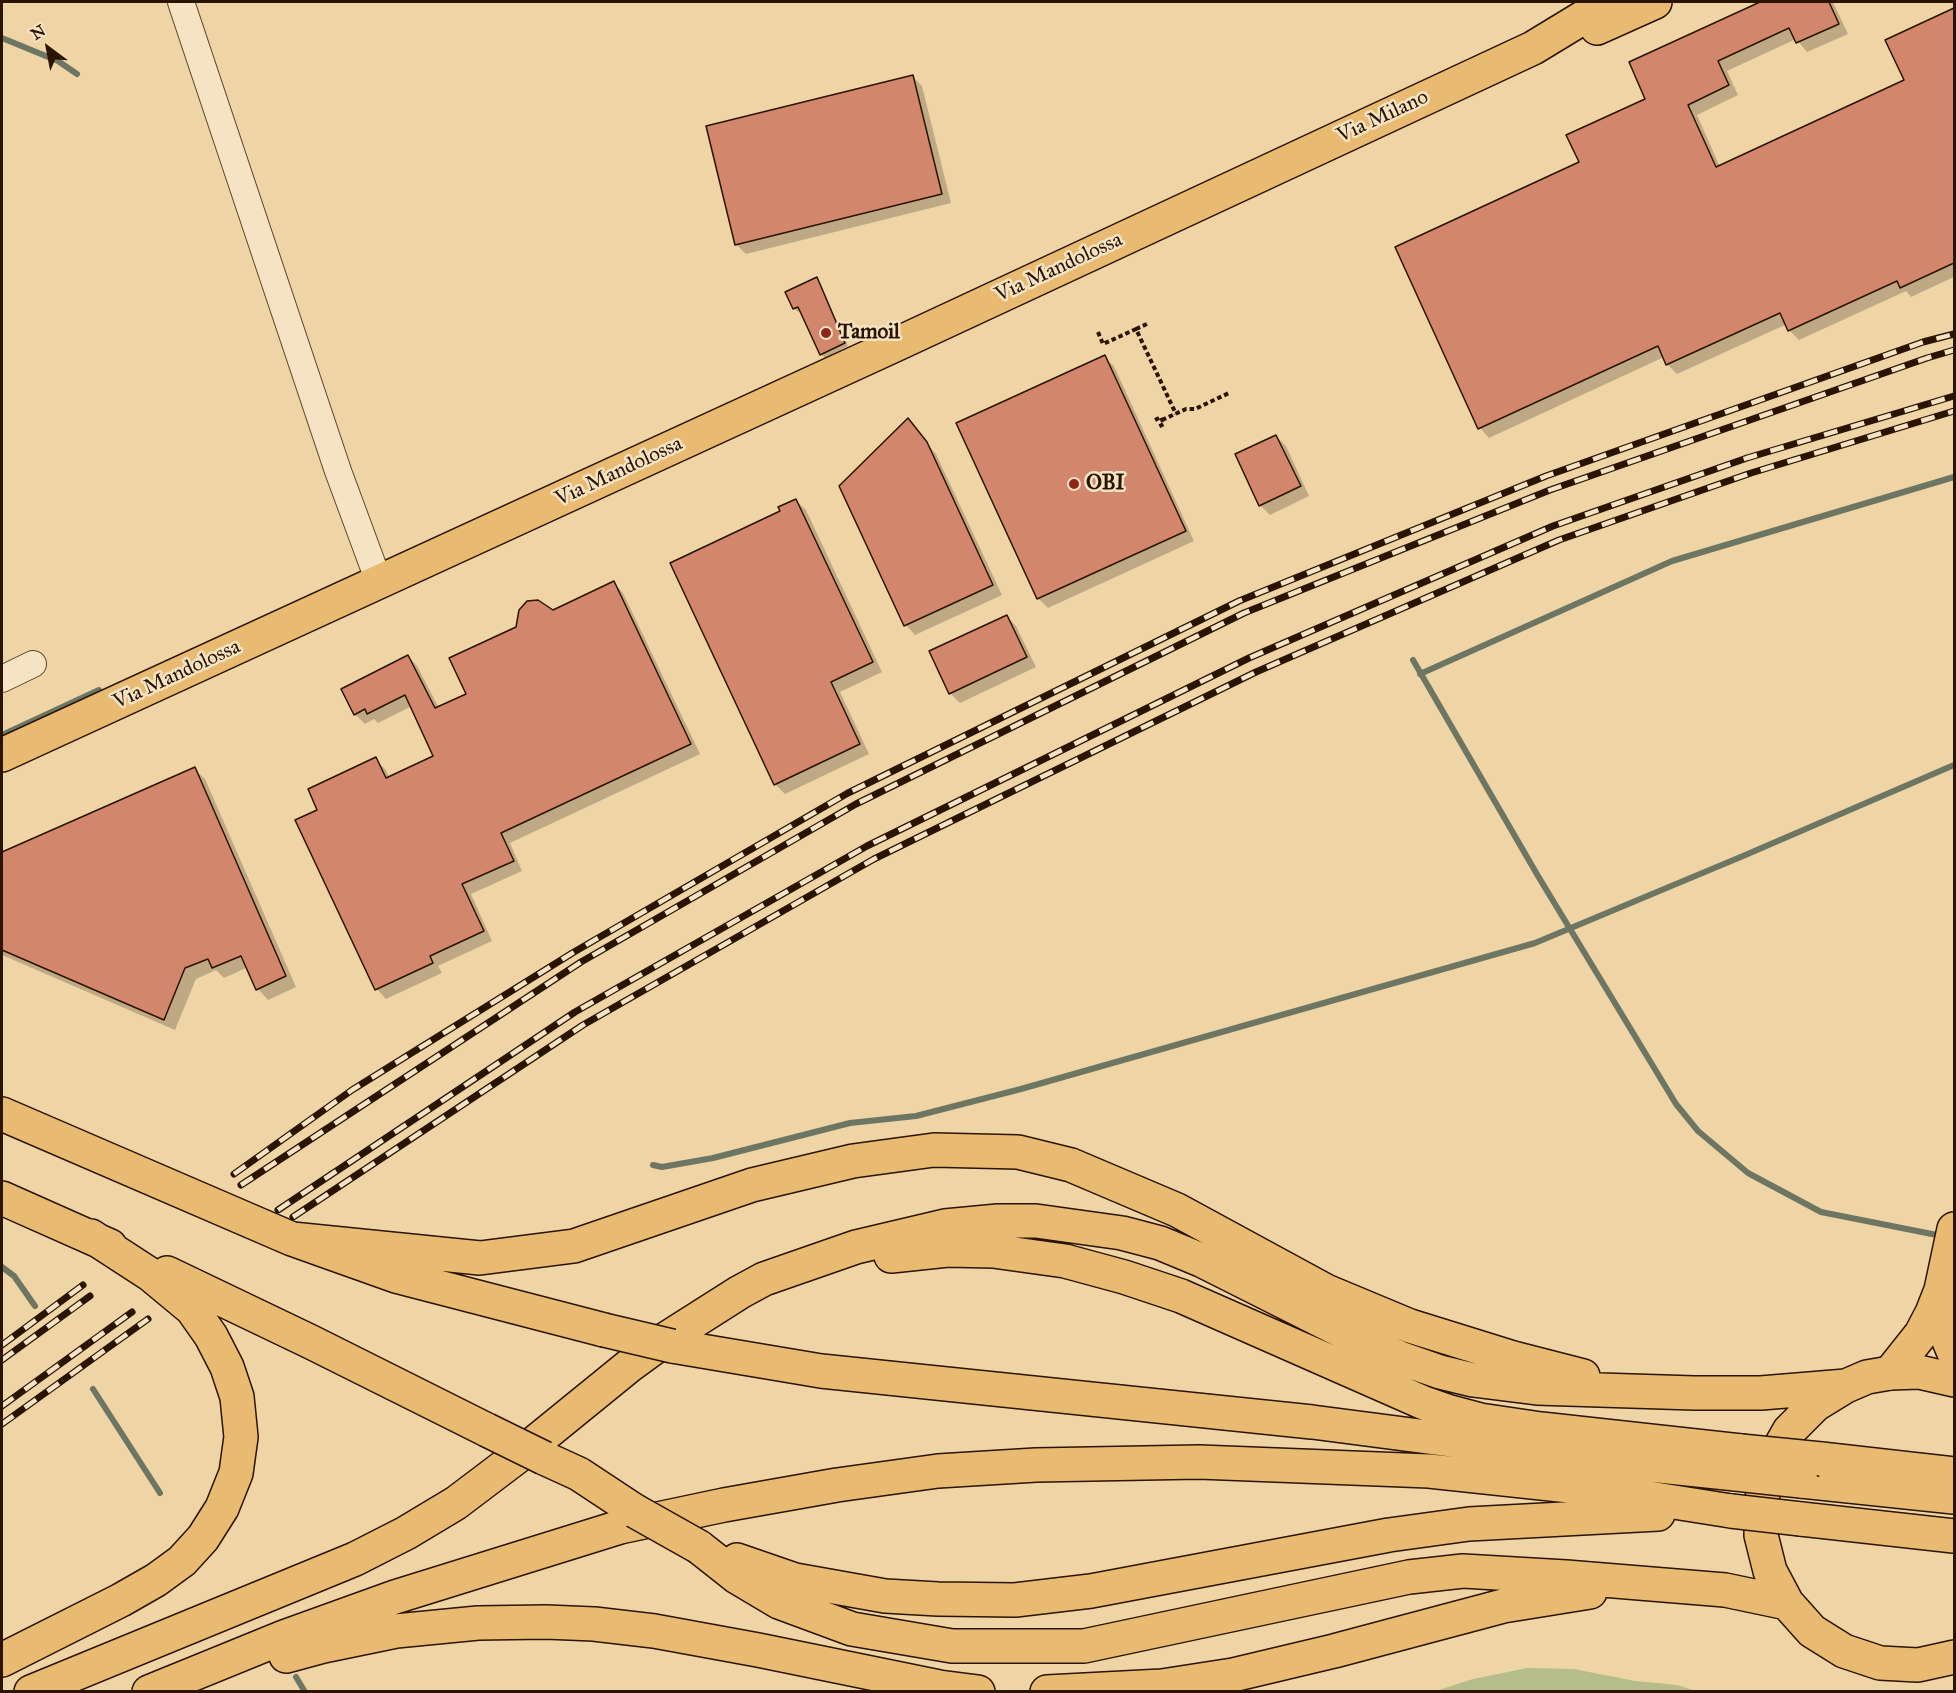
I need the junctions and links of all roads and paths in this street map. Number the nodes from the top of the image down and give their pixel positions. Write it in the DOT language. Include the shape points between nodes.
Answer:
graph roads {
  1 [pos="181,2"];
  2 [pos="1617,2"];
  3 [pos="1654,2"];
  4 [pos="1533,48"];
  5 [pos="1234,186"];
  6 [pos="1146,324"];
  7 [pos="1136,329"];
  8 [pos="1098,332"];
  9 [pos="1229,393"];
  10 [pos="1176,414"];
  11 [pos="1155,420"];
  12 [pos="1162,420"];
  13 [pos="1158,427"];
  14 [pos="379,582"];
  15 [pos="33,664"];
  16 [pos="2,679"];
  17 [pos="2,755"];
  18 [pos="2,1114"];
  19 [pos="2,1198"];
  20 [pos="1954,1228"];
  21 [pos="91,1236"];
  22 [pos="292,1239"];
  23 [pos="1941,1290"];
  24 [pos="703,1315"];
  25 [pos="1954,1353"];
  26 [pos="1890,1373"];
  27 [pos="1954,1380"];
  28 [pos="1846,1386"];
  29 [pos="1643,1392"];
  30 [pos="1738,1462"];
  31 [pos="1811,1470"];
  32 [pos="1954,1473"];
  33 [pos="1954,1497"];
  34 [pos="1731,1511"];
  35 [pos="1954,1536"];
  36 [pos="699,1547"];
  37 [pos="1645,1585"];
  38 [pos="1787,1603"];
  39 [pos="1954,1657"];
  40 [pos="2,1660"];
  41 [pos="32,1692"];
  42 [pos="148,1692"];
  43 [pos="167,1692"];
  44 [pos="978,1692"];
  45 [pos="1047,1692"];
  1 -- 14 [label="street"];
  2 -- 4 [label="main road, Via Milano" via="1584,16"];
  3 -- 4 [label="main road, Via Milano" via="1592,30"];
  4 -- 5 [label="main road, Via Milano"];
  5 -- 14 [label="main road, Via Mandolossa"];
  6 -- 7 [label="path"];
  7 -- 8 [label="path" via="1103,344"];
  7 -- 10 [label="path"];
  9 -- 10 [label="path"];
  10 -- 12 [label="path"];
  11 -- 12 [label="path"];
  12 -- 13 [label="path" via="1164,424"];
  14 -- 17 [label="main road, Via Mandolossa"];
  15 -- 16 [label="street"];
  18 -- 22 [label="main road"];
  19 -- 21 [label="main road"];
  20 -- 23 [label="main road"];
  21 -- 36 [label="main road, bridge" via="579,1474"];
  21 -- 40 [label="main road" via="151,1275 192,1310 211,1336 237,1396 241,1437 236,1473 210,1528 182,1561 121,1600"];
  22 -- 29 [label="main road" via="480,1258 574,1246 752,1185 853,1161 934,1150 1018,1152 1071,1165 1177,1210 1326,1291 1410,1326"];
  22 -- 30 [label="main road, bridge" via="396,1276 604,1330 672,1346 821,1371 1312,1422 1612,1461"];
  23 -- 25 [label="main road" via="1943,1316"];
  23 -- 26 [label="main road" via="1920,1334"];
  24 -- 29 [label="main road" via="764,1279 856,1247 945,1226 1036,1221 1122,1233 1160,1243 1354,1337 1440,1372 1537,1388"];
  24 -- 30 [label="main road" via="808,1274 903,1254 993,1251 1065,1261 1181,1296 1450,1412"];
  24 -- 41 [label="main road" via="629,1366 456,1503 406,1533 355,1559"];
  26 -- 27 [label="main road" via="1919,1372"];
  26 -- 28 [label="main road"];
  28 -- 29 [label="main road" via="1761,1393"];
  28 -- 38 [label="main road" via="1815,1405 1789,1431 1771,1463 1762,1498 1761,1535 1770,1570"];
  30 -- 31 [label="main road, bridge"];
  31 -- 32 [label="main road"];
  31 -- 33 [label="main road"];
  34 -- 35 [label="main road, bridge"];
  34 -- 36 [label="main road" via="1469,1524 1366,1539 1091,1591 1015,1599 885,1596 795,1580"];
  34 -- 42 [label="main road" via="1579,1487 1407,1470 1199,1462 938,1471 837,1485 620,1527 395,1597"];
  36 -- 37 [label="main road" via="737,1577 779,1602 852,1629 952,1646 1084,1646 1409,1577 1463,1571"];
  37 -- 38 [label="main road" via="1725,1590"];
  37 -- 45 [label="main road" via="1503,1606 1233,1675 1162,1686"];
  38 -- 39 [label="main road" via="1812,1631 1844,1651 1881,1663 1918,1665"];
  43 -- 44 [label="main road" via="323,1646 396,1631 478,1623 546,1622 654,1631"];
}
